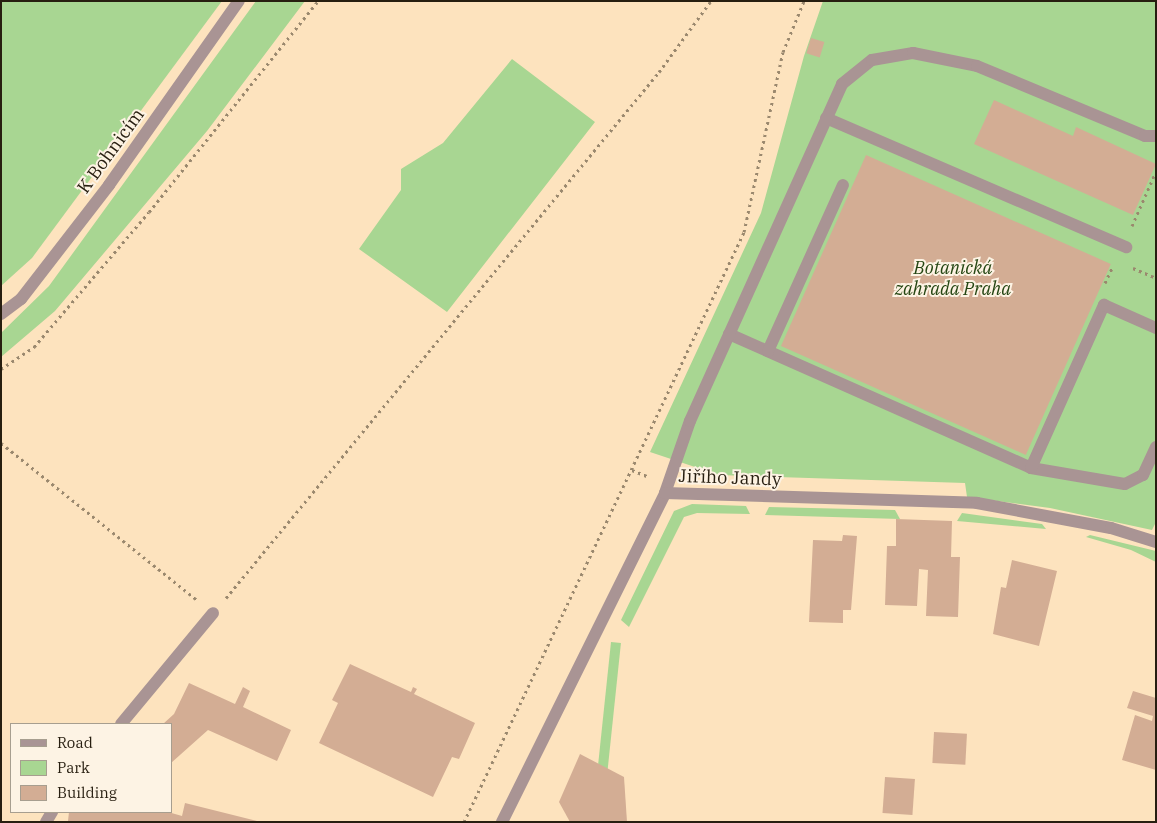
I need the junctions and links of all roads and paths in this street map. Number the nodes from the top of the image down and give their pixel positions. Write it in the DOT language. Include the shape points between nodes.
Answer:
graph roads {
  1 [pos="239,1"];
  2 [pos="318,1"];
  3 [pos="711,1"];
  4 [pos="804,1"];
  5 [pos="826,118"];
  6 [pos="1156,136"];
  7 [pos="1155,175"];
  8 [pos="842,184"];
  9 [pos="1136,216"];
  10 [pos="1126,247"];
  11 [pos="1124,264"];
  12 [pos="1113,265"];
  13 [pos="1156,278"];
  14 [pos="1101,292"];
  15 [pos="1,314"];
  16 [pos="1156,328"];
  17 [pos="729,334"];
  18 [pos="768,351"];
  19 [pos="1,369"];
  20 [pos="1,443"];
  21 [pos="1156,447"];
  22 [pos="1031,468"];
  23 [pos="665,493"];
  24 [pos="1156,542"];
  25 [pos="214,613"];
  26 [pos="122,723"];
  27 [pos="464,822"];
  28 [pos="502,822"];
  1 -- 15 [label="street, K Bohnicím" via="109,185 20,299"];
  2 -- 19 [label="path" via="149,212 34,347"];
  3 -- 25 [label="path" via="659,72"];
  4 -- 27 [label="path" via="784,52 744,232"];
  5 -- 6 [label="street" via="842,84 872,60 913,53 977,66 1145,136"];
  5 -- 10 [label="street"];
  5 -- 17 [label="street"];
  7 -- 9 [label="path"];
  8 -- 18 [label="street"];
  11 -- 13 [label="path"];
  12 -- 14 [label="path"];
  16 -- 22 [label="street" via="1104,305"];
  17 -- 18 [label="street"];
  17 -- 23 [label="street" via="679,448"];
  18 -- 22 [label="street"];
  20 -- 25 [label="path"];
  21 -- 22 [label="street" via="1143,474 1126,484"];
  23 -- 24 [label="street, Jiřího Jandy" via="977,503 1111,528"];
  23 -- 28 [label="street, Jiřího Jandy"];
  25 -- 26 [label="street"];
}
